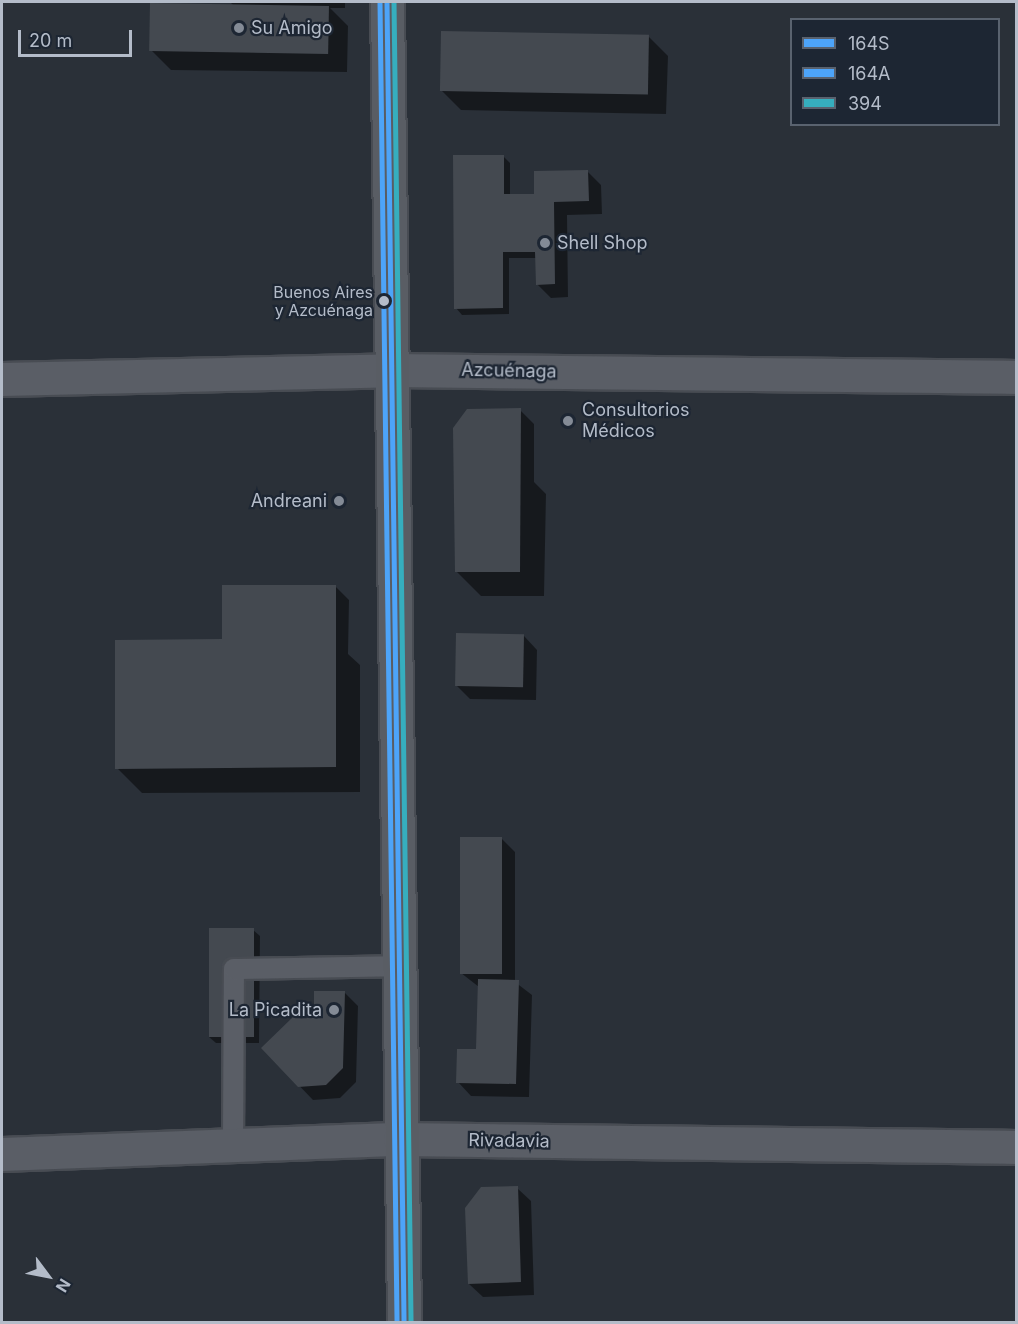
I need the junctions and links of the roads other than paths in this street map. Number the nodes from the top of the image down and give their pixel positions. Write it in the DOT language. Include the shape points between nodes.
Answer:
graph roads {
  1 [pos="387,2"];
  2 [pos="393,370"];
  3 [pos="1017,377"];
  4 [pos="2,379"];
  5 [pos="398,966"];
  6 [pos="400,1139"];
  7 [pos="233,1145"];
  8 [pos="1017,1147"];
  9 [pos="2,1154"];
  10 [pos="404,1323"];
  1 -- 2 [label="main road"];
  2 -- 3 [label="street, Azcuénaga"];
  2 -- 4 [label="street, Azcuénaga"];
  2 -- 5 [label="main road"];
  5 -- 6 [label="main road"];
  5 -- 7 [label="lane" via="234,969"];
  6 -- 7 [label="street, Rivadavia"];
  6 -- 8 [label="street, Rivadavia"];
  6 -- 10 [label="main road"];
  7 -- 9 [label="street, Rivadavia"];
}
